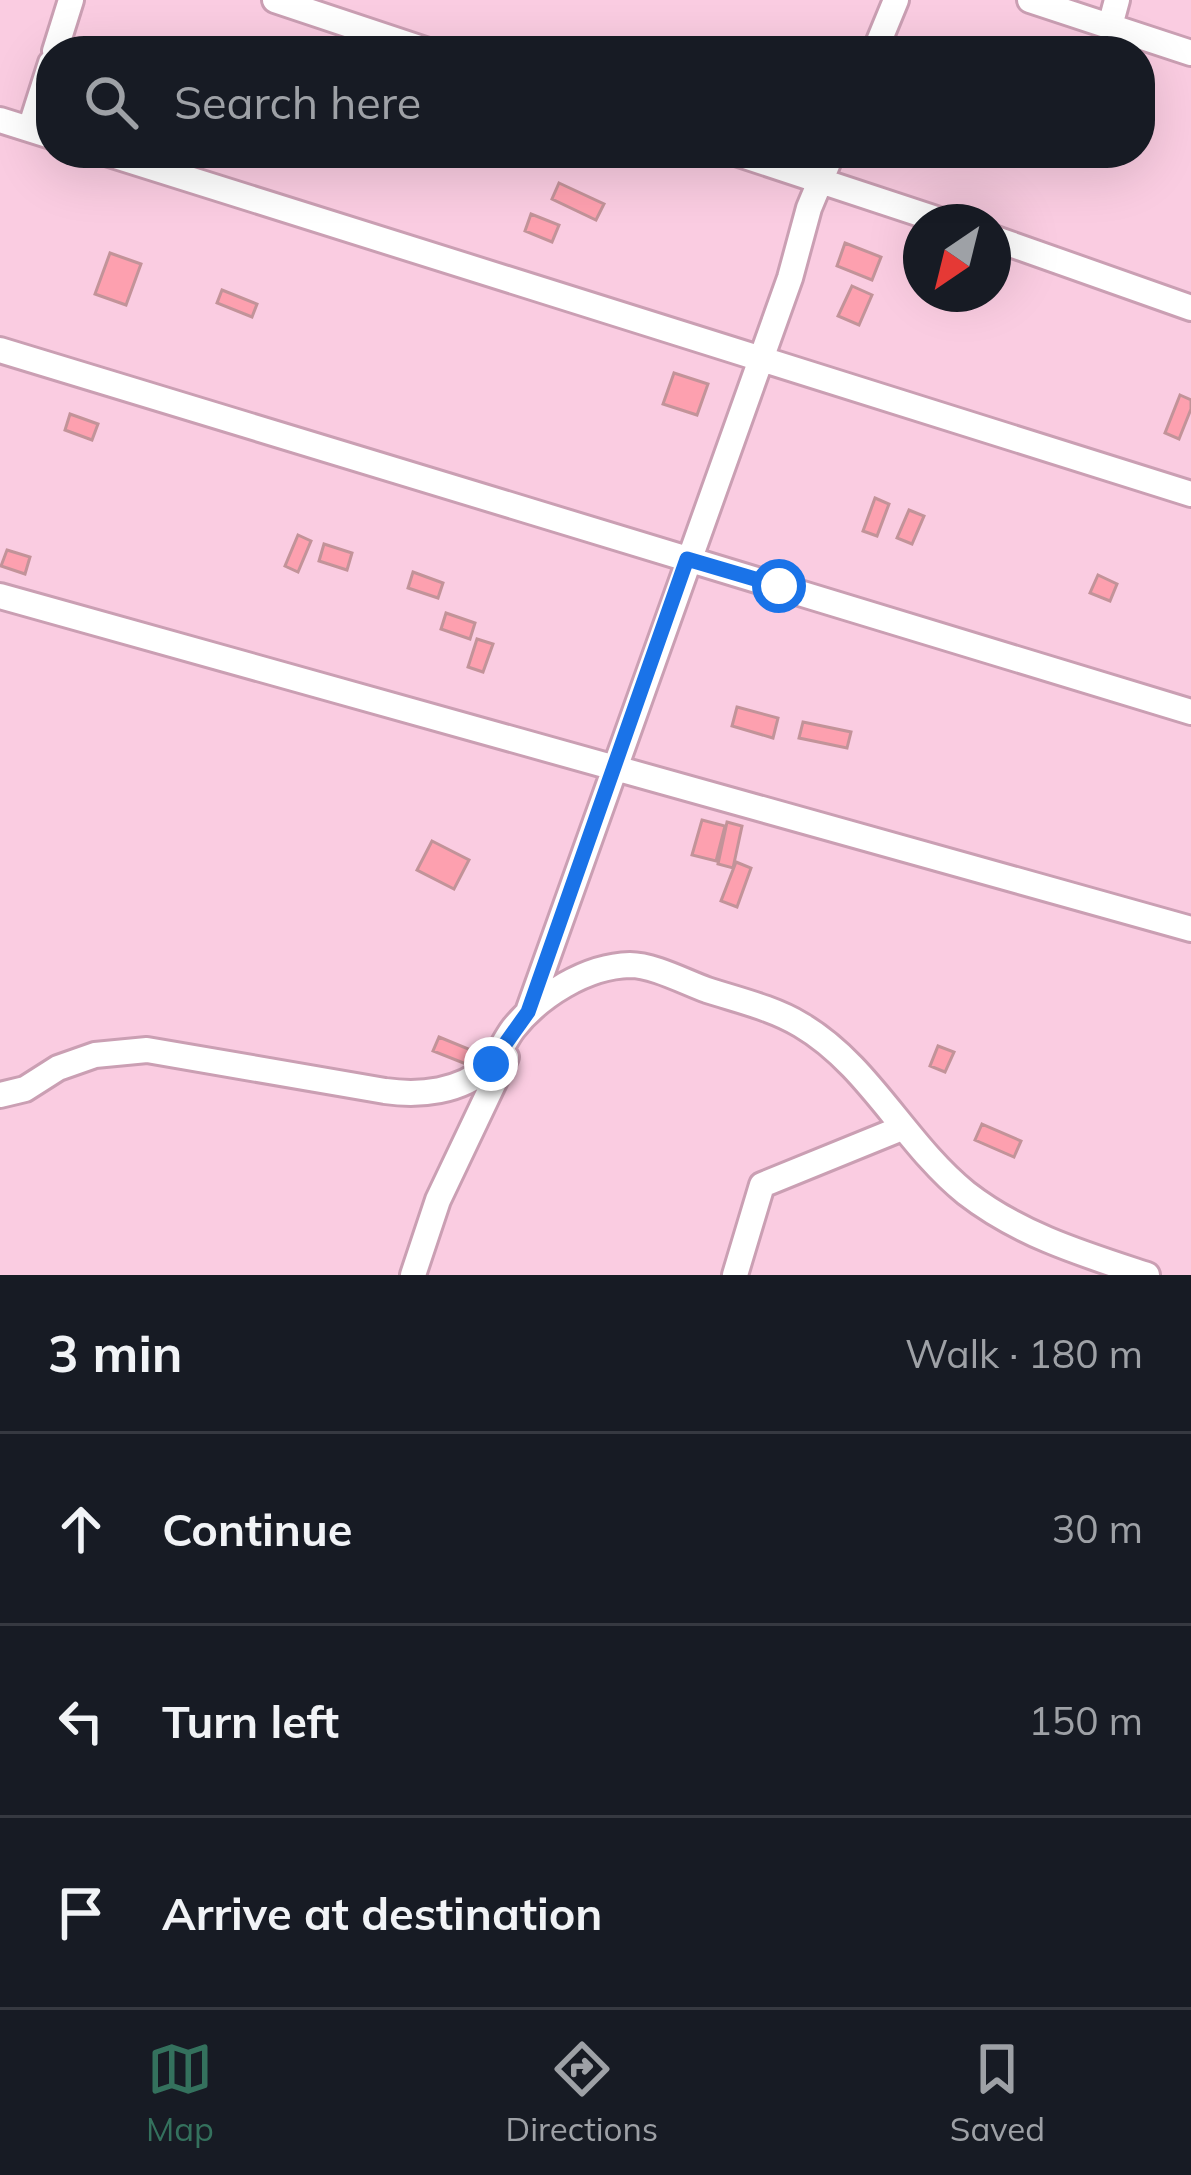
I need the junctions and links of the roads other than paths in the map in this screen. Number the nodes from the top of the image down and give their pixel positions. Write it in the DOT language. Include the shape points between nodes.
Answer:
graph roads {
  1 [pos="71,0"];
  2 [pos="274,0"];
  3 [pos="896,0"];
  4 [pos="1030,0"];
  5 [pos="1117,0"];
  6 [pos="1110,26"];
  7 [pos="60,36"];
  8 [pos="383,36"];
  9 [pos="881,36"];
  10 [pos="1141,36"];
  11 [pos="1155,40"];
  12 [pos="1191,52"];
  13 [pos="0,120"];
  14 [pos="36,132"];
  15 [pos="154,168"];
  16 [pos="781,168"];
  17 [pos="826,168"];
  18 [pos="820,181"];
  19 [pos="903,208"];
  20 [pos="1011,244"];
  21 [pos="1191,308"];
  22 [pos="0,350"];
  23 [pos="759,358"];
  24 [pos="1191,494"];
  25 [pos="687,559"];
  26 [pos="0,596"];
  27 [pos="1191,712"];
  28 [pos="615,768"];
  29 [pos="1191,929"];
  30 [pos="528,1012"];
  31 [pos="0,1095"];
  32 [pos="902,1128"];
  33 [pos="413,1275"];
  34 [pos="735,1275"];
  35 [pos="1147,1275"];
  1 -- 7 [label="street"];
  2 -- 8 [label="street"];
  3 -- 9 [label="street"];
  4 -- 6 [label="street"];
  5 -- 6 [label="street"];
  6 -- 10 [label="street"];
  11 -- 12 [label="street"];
  13 -- 14 [label="street"];
  15 -- 23 [label="street"];
  16 -- 18 [label="street"];
  17 -- 18 [label="street"];
  18 -- 19 [label="street"];
  18 -- 23 [label="street"];
  20 -- 21 [label="street"];
  22 -- 25 [label="street"];
  23 -- 24 [label="street"];
  23 -- 25 [label="street"];
  25 -- 27 [label="street"];
  25 -- 28 [label="street"];
  26 -- 28 [label="street"];
  28 -- 29 [label="street"];
  28 -- 30 [label="street"];
  30 -- 31 [label="street" via="491,1064 425,1093 147,1050 95,1055"];
  30 -- 32 [label="street" via="584,976 633,965 801,1024"];
  30 -- 33 [label="street" via="438,1200"];
  32 -- 34 [label="street" via="762,1185"];
  32 -- 35 [label="street" via="998,1215"];
}
